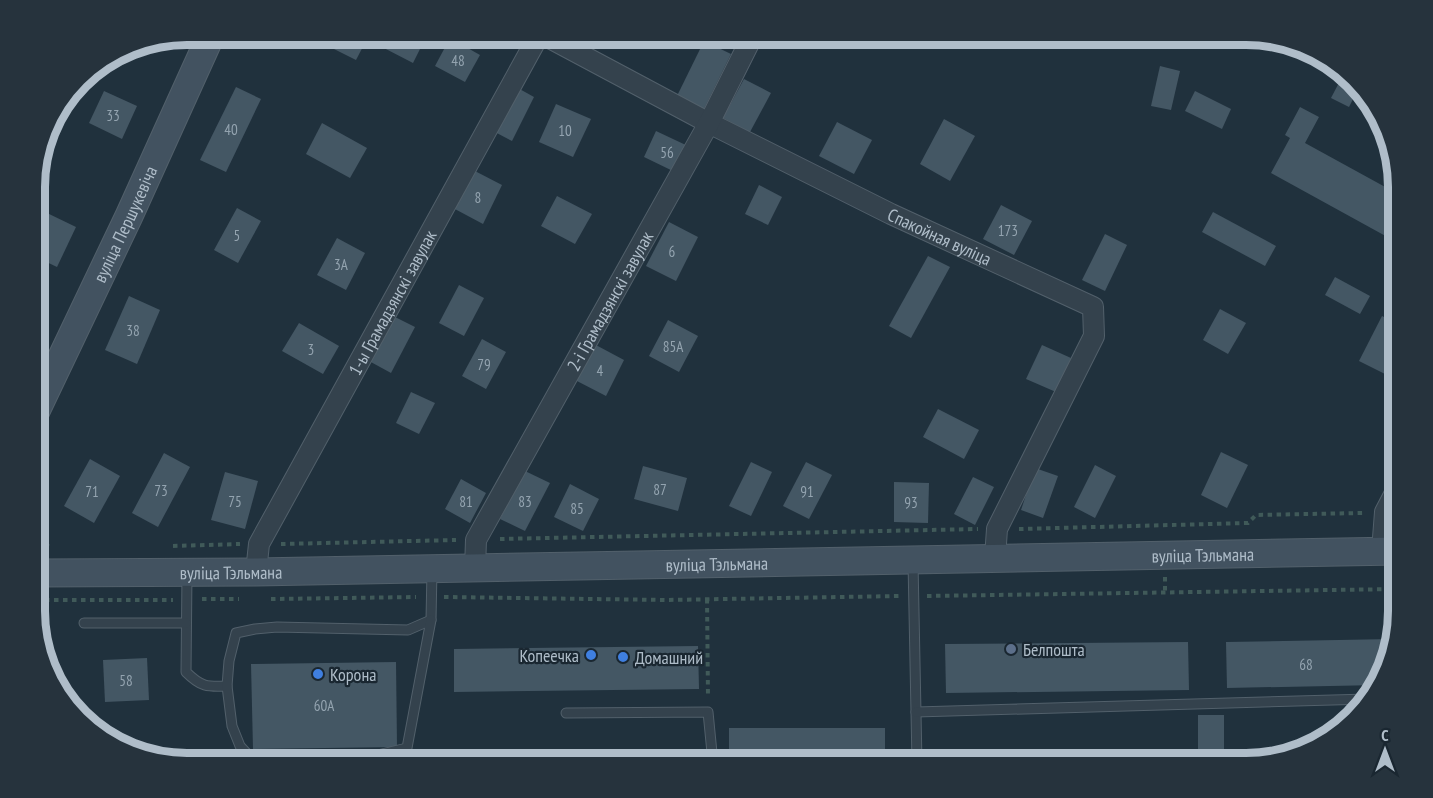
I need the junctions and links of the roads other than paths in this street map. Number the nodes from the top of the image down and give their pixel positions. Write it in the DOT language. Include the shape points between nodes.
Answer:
graph roads {
  1 [pos="206,45"];
  2 [pos="533,45"];
  3 [pos="564,45"];
  4 [pos="747,45"];
  5 [pos="708,123"];
  6 [pos="45,392"];
  7 [pos="1388,506"];
  8 [pos="1388,535"];
  9 [pos="1388,551"];
  10 [pos="995,558"];
  11 [pos="913,560"];
  12 [pos="432,569"];
  13 [pos="475,569"];
  14 [pos="256,572"];
  15 [pos="45,573"];
  16 [pos="187,573"];
  17 [pos="431,620"];
  18 [pos="84,623"];
  19 [pos="186,623"];
  20 [pos="228,686"];
  21 [pos="1357,699"];
  22 [pos="916,712"];
  23 [pos="566,714"];
  24 [pos="246,753"];
  25 [pos="386,753"];
  26 [pos="712,753"];
  27 [pos="917,753"];
  1 -- 6 [label="main road, вуліца Першукевіча"];
  2 -- 14 [label="street, 1-ы Грамадзянскі завулак" via="259,544"];
  3 -- 5 [label="street, Спакойная вуліца"];
  4 -- 5 [label="street, 2-і Грамадзянскі завулак"];
  5 -- 10 [label="street, Спакойная вуліца" via="891,214 1093,307 1094,336 997,529"];
  5 -- 13 [label="street, 2-і Грамадзянскі завулак" via="476,540"];
  7 -- 8 [label="street"];
  9 -- 10 [label="main road, вуліца Тэльмана"];
  10 -- 11 [label="main road, вуліца Тэльмана"];
  11 -- 13 [label="main road, вуліца Тэльмана"];
  11 -- 22 [label="lane"];
  12 -- 13 [label="main road, вуліца Тэльмана"];
  12 -- 14 [label="main road, вуліца Тэльмана"];
  12 -- 17 [label="lane"];
  14 -- 16 [label="main road, вуліца Тэльмана"];
  15 -- 16 [label="main road, вуліца Тэльмана"];
  16 -- 19 [label="lane"];
  17 -- 20 [label="lane" via="408,630 277,627 236,633"];
  17 -- 25 [label="lane" via="407,748"];
  18 -- 19 [label="lane"];
  19 -- 20 [label="lane" via="186,672 208,687"];
  20 -- 24 [label="lane" via="232,726"];
  21 -- 22 [label="lane"];
  22 -- 27 [label="lane"];
  23 -- 26 [label="lane" via="708,712"];
}
